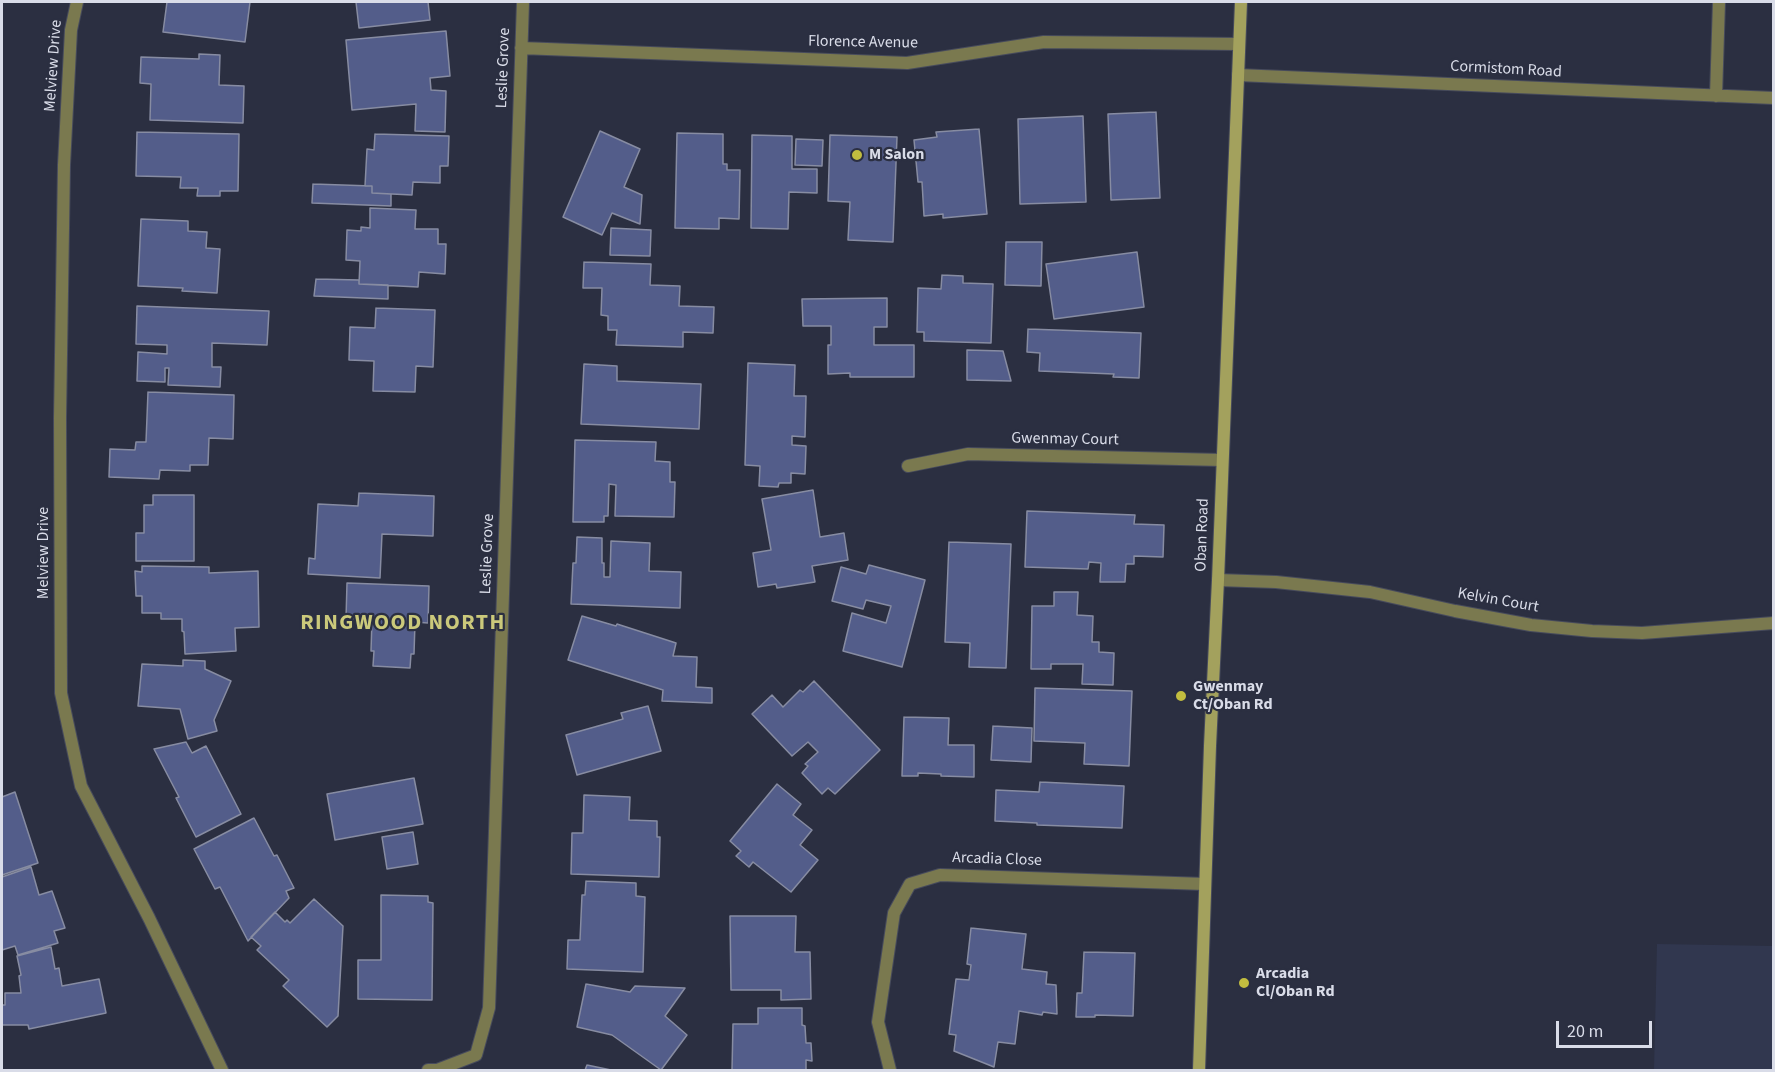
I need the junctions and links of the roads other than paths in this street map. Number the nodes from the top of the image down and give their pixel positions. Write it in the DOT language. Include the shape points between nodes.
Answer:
graph roads {
  1 [pos="77,2"];
  2 [pos="523,2"];
  3 [pos="1241,2"];
  4 [pos="1719,2"];
  5 [pos="1239,44"];
  6 [pos="521,48"];
  7 [pos="1238,75"];
  8 [pos="1716,96"];
  9 [pos="1773,98"];
  10 [pos="1222,460"];
  11 [pos="908,466"];
  12 [pos="1218,580"];
  13 [pos="1773,623"];
  14 [pos="1205,884"];
  15 [pos="222,1071"];
  16 [pos="428,1071"];
  17 [pos="890,1071"];
  18 [pos="1199,1071"];
  1 -- 15 [label="street, Melview Drive" via="71,30 64,165 61,693 81,786"];
  2 -- 6 [label="street, Leslie Grove"];
  3 -- 5 [label="street, Oban Road"];
  4 -- 8 [label="street"];
  5 -- 6 [label="street, Florence Avenue" via="1044,42 907,63"];
  5 -- 7 [label="street, Oban Road"];
  6 -- 16 [label="street, Leslie Grove" via="489,1008 476,1055"];
  7 -- 8 [label="street, Cormistom Road"];
  7 -- 10 [label="street, Oban Road"];
  8 -- 9 [label="street, Cormistom Road"];
  10 -- 11 [label="street, Gwenmay Court" via="968,454"];
  10 -- 12 [label="street, Oban Road"];
  12 -- 13 [label="street, Kelvin Court" via="1370,592 1531,624 1592,631 1642,633"];
  12 -- 14 [label="street, Oban Road"];
  14 -- 17 [label="street, Arcadia Close" via="940,875 910,884 894,913 878,1022"];
  14 -- 18 [label="street, Oban Road"];
}
